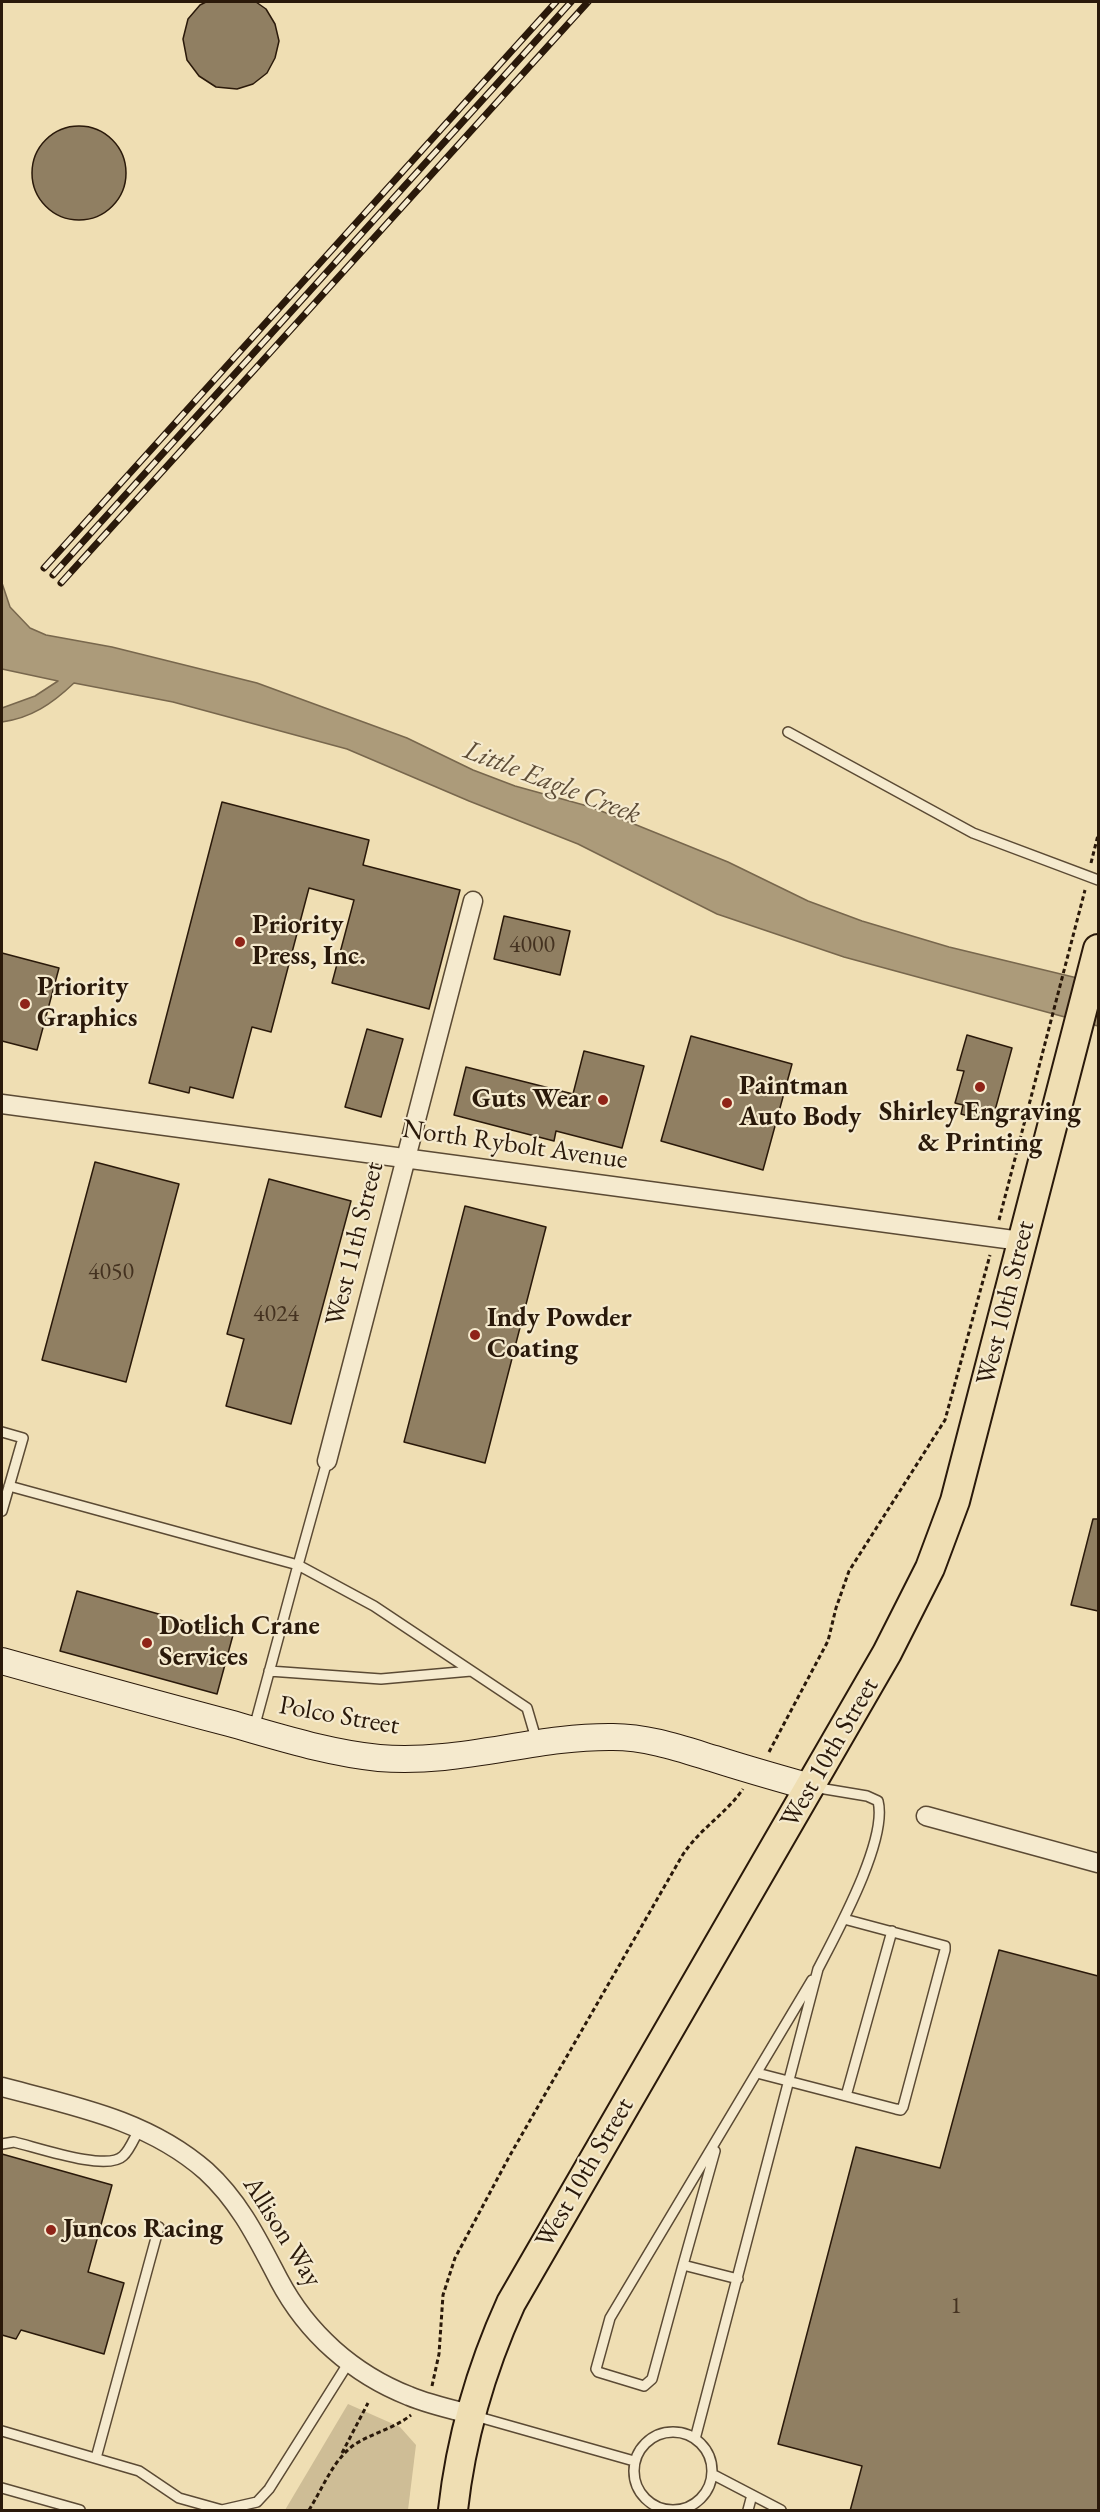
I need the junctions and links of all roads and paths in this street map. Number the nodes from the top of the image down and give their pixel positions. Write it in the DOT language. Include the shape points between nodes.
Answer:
graph roads {
  1 [pos="788,732"];
  2 [pos="1098,880"];
  3 [pos="473,901"];
  4 [pos="1080,912"];
  5 [pos="1098,949"];
  6 [pos="2,1104"];
  7 [pos="405,1157"];
  8 [pos="1008,1239"];
  9 [pos="2,1432"];
  10 [pos="327,1461"];
  11 [pos="9,1486"];
  12 [pos="2,1511"];
  13 [pos="298,1565"];
  14 [pos="2,1661"];
  15 [pos="269,1671"];
  16 [pos="471,1671"];
  17 [pos="253,1730"];
  18 [pos="537,1742"];
  19 [pos="756,1771"];
  20 [pos="810,1787"];
  21 [pos="926,1816"];
  22 [pos="1098,1863"];
  23 [pos="844,1918"];
  24 [pos="892,1931"];
  25 [pos="818,1969"];
  26 [pos="758,2073"];
  27 [pos="789,2081"];
  28 [pos="2,2087"];
  29 [pos="846,2096"];
  30 [pos="140,2128"];
  31 [pos="718,2140"];
  32 [pos="2,2144"];
  33 [pos="159,2227"];
  34 [pos="683,2265"];
  35 [pos="738,2279"];
  36 [pos="349,2362"];
  37 [pos="424,2401"];
  38 [pos="368,2403"];
  39 [pos="470,2414"];
  40 [pos="2,2430"];
  41 [pos="694,2439"];
  42 [pos="341,2455"];
  43 [pos="96,2458"];
  44 [pos="634,2461"];
  45 [pos="712,2475"];
  46 [pos="2,2488"];
  47 [pos="752,2495"];
  48 [pos="675,2510"];
  49 [pos="80,2511"];
  50 [pos="309,2511"];
  51 [pos="453,2511"];
  52 [pos="748,2511"];
  53 [pos="781,2511"];
  1 -- 2 [label="lane" via="973,833"];
  3 -- 7 [label="street, West 11th Street"];
  4 -- 8 [label="path" via="1038,1064"];
  5 -- 8 [label="main road, West 10th Street" via="1066,1072"];
  6 -- 7 [label="street, North Rybolt Avenue"];
  7 -- 8 [label="street, North Rybolt Avenue"];
  7 -- 10 [label="street, West 11th Street"];
  8 -- 19 [label="path" via="945,1420 849,1570 828,1641"];
  8 -- 20 [label="main road, West 10th Street" via="955,1501 930,1568"];
  9 -- 11 [label="lane" via="22,1438"];
  10 -- 13 [label="lane"];
  11 -- 12 [label="lane"];
  11 -- 13 [label="lane"];
  13 -- 15 [label="lane"];
  13 -- 16 [label="lane" via="374,1606"];
  14 -- 17 [label="street, Polco Street"];
  15 -- 16 [label="lane" via="381,1679"];
  15 -- 17 [label="lane"];
  16 -- 18 [label="lane" via="527,1708"];
  17 -- 18 [label="street, Polco Street" via="354,1755 398,1759 460,1757"];
  18 -- 19 [label="street, Polco Street" via="633,1738"];
  19 -- 20 [label="street, Polco Street"];
  19 -- 37 [label="path" via="737,1798 693,1838 455,2258 443,2295 436,2373"];
  20 -- 23 [label="lane" via="867,1796 878,1801 881,1812 869,1858"];
  20 -- 39 [label="main road, West 10th Street" via="528,2272 497,2334"];
  21 -- 22 [label="street"];
  23 -- 24 [label="lane"];
  23 -- 25 [label="lane"];
  24 -- 29 [label="lane"];
  24 -- 29 [label="lane" via="941,1944 945,1950 903,2107 901,2110"];
  25 -- 26 [label="lane"];
  25 -- 27 [label="lane"];
  26 -- 27 [label="lane"];
  26 -- 31 [label="lane"];
  27 -- 29 [label="lane"];
  27 -- 35 [label="lane"];
  28 -- 30 [label="street, Allison Way"];
  30 -- 32 [label="lane" via="124,2156 112,2162 96,2162 14,2142"];
  30 -- 36 [label="street, Allison Way" via="194,2161 230,2195 291,2299 311,2327"];
  31 -- 34 [label="lane"];
  31 -- 34 [label="lane" via="610,2318 598,2372 644,2386 649,2384"];
  33 -- 43 [label="lane"];
  34 -- 35 [label="lane"];
  35 -- 41 [label="lane"];
  36 -- 37 [label="street, Allison Way" via="393,2389"];
  36 -- 43 [label="lane" via="257,2502 222,2510 179,2498 139,2470"];
  37 -- 39 [label="street, Allison Way"];
  37 -- 42 [label="path" via="400,2424"];
  38 -- 42 [label="path"];
  39 -- 44 [label="lane"];
  39 -- 51 [label="main road, West 10th Street"];
  40 -- 43 [label="lane"];
  41 -- 44 [label="lane" via="678,2432 656,2435 646,2442"];
  41 -- 45 [label="lane" via="706,2451"];
  42 -- 50 [label="path"];
  44 -- 48 [label="lane" via="637,2486 644,2497 654,2505"];
  45 -- 47 [label="lane"];
  45 -- 48 [label="lane" via="701,2498 691,2506"];
  46 -- 49 [label="lane"];
  47 -- 52 [label="lane"];
  47 -- 53 [label="lane"];
}
